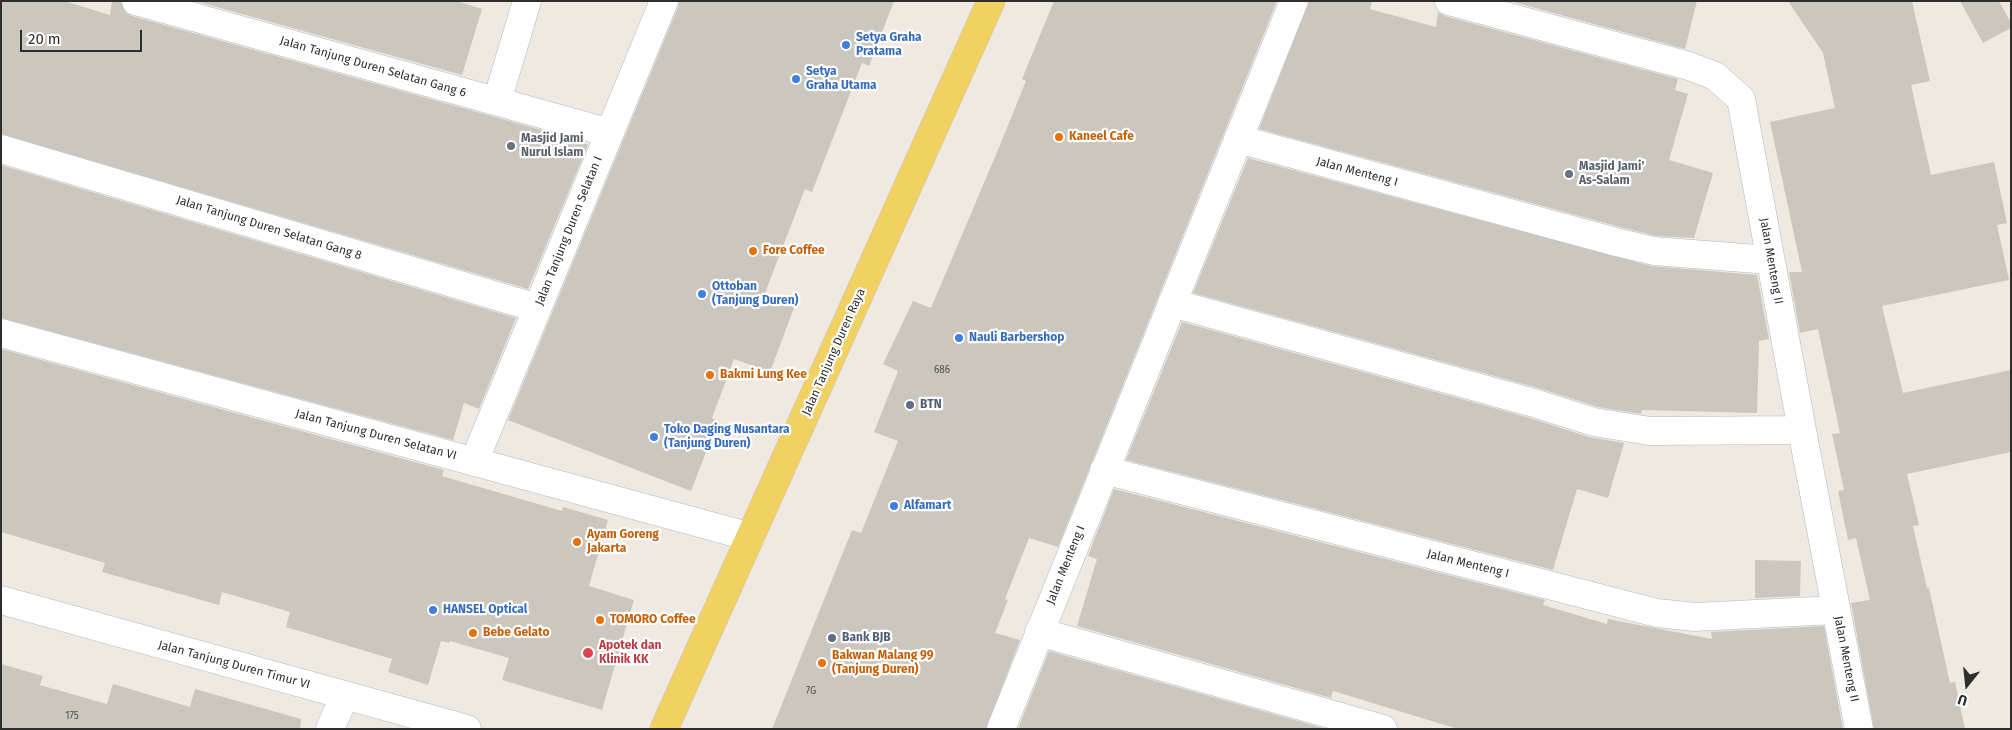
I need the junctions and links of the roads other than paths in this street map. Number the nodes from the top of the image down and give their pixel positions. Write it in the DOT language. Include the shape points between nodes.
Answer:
graph roads {
  1 [pos="136,1"];
  2 [pos="527,1"];
  3 [pos="664,1"];
  4 [pos="991,1"];
  5 [pos="1294,1"];
  6 [pos="1450,1"];
  7 [pos="496,101"];
  8 [pos="610,133"];
  9 [pos="1238,139"];
  10 [pos="1,149"];
  11 [pos="1770,260"];
  12 [pos="1172,303"];
  13 [pos="537,308"];
  14 [pos="1,333"];
  15 [pos="1802,430"];
  16 [pos="474,462"];
  17 [pos="1104,470"];
  18 [pos="751,537"];
  19 [pos="1,600"];
  20 [pos="1836,610"];
  21 [pos="1040,632"];
  22 [pos="345,695"];
  23 [pos="330,729"];
  24 [pos="467,729"];
  25 [pos="664,729"];
  26 [pos="1000,729"];
  27 [pos="1383,729"];
  28 [pos="1859,729"];
  1 -- 7 [label="street, Jalan Tanjung Duren Selatan Gang 6"];
  2 -- 7 [label="street"];
  3 -- 8 [label="street, Jalan Tanjung Duren Selatan I"];
  4 -- 18 [label="main road, Jalan Tanjung Duren Raya"];
  5 -- 9 [label="street, Jalan Menteng I"];
  6 -- 11 [label="street, Jalan Menteng II" via="1689,66 1715,76 1741,99"];
  7 -- 8 [label="street, Jalan Tanjung Duren Selatan Gang 6"];
  8 -- 13 [label="street, Jalan Tanjung Duren Selatan I"];
  9 -- 11 [label="street, Jalan Menteng I" via="1654,251"];
  9 -- 12 [label="street, Jalan Menteng I"];
  10 -- 13 [label="street, Jalan Tanjung Duren Selatan Gang 8"];
  11 -- 15 [label="street, Jalan Menteng II"];
  12 -- 15 [label="street" via="1594,422 1650,431"];
  12 -- 17 [label="street, Jalan Menteng I"];
  13 -- 16 [label="street, Jalan Tanjung Duren Selatan I"];
  14 -- 16 [label="street, Jalan Tanjung Duren Selatan VI"];
  15 -- 20 [label="street, Jalan Menteng II"];
  16 -- 18 [label="street, Jalan Tanjung Duren Selatan VI"];
  17 -- 20 [label="street, Jalan Menteng I" via="1657,613 1694,617"];
  17 -- 21 [label="street, Jalan Menteng I"];
  18 -- 25 [label="main road, Jalan Tanjung Duren Raya"];
  19 -- 22 [label="street, Jalan Tanjung Duren Timur VI"];
  20 -- 28 [label="street, Jalan Menteng II"];
  21 -- 26 [label="street, Jalan Menteng I"];
  21 -- 27 [label="street"];
  22 -- 23 [label="street"];
  22 -- 24 [label="street, Jalan Tanjung Duren Timur VI"];
}
